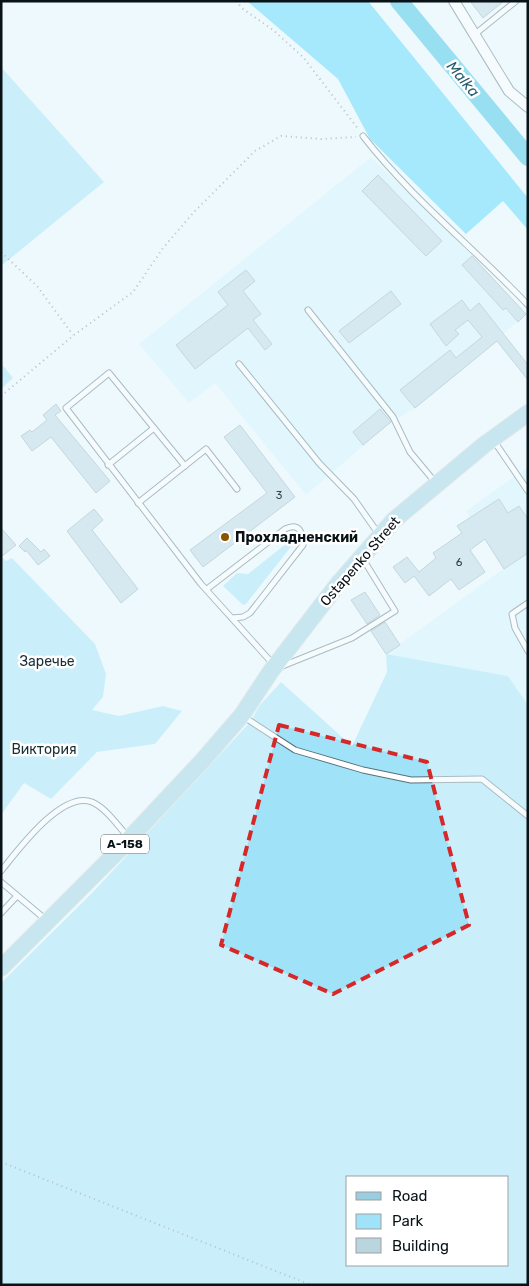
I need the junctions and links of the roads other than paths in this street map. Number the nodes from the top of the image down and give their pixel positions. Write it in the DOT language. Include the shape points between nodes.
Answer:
graph roads {
  1 [pos="454,1"];
  2 [pos="516,1"];
  3 [pos="474,35"];
  4 [pos="528,107"];
  5 [pos="363,136"];
  6 [pos="528,305"];
  7 [pos="308,310"];
  8 [pos="239,364"];
  9 [pos="528,413"];
  10 [pos="154,428"];
  11 [pos="492,438"];
  12 [pos="108,464"];
  13 [pos="185,466"];
  14 [pos="436,484"];
  15 [pos="237,489"];
  16 [pos="528,490"];
  17 [pos="138,503"];
  18 [pos="380,536"];
  19 [pos="362,557"];
  20 [pos="207,589"];
  21 [pos="528,603"];
  22 [pos="232,618"];
  23 [pos="528,651"];
  24 [pos="273,668"];
  25 [pos="242,715"];
  26 [pos="528,816"];
  27 [pos="130,839"];
  28 [pos="1,870"];
  29 [pos="1,882"];
  30 [pos="17,896"];
  31 [pos="1,913"];
  32 [pos="47,921"];
  33 [pos="1,968"];
  1 -- 3 [label="street"];
  2 -- 3 [label="lane"];
  3 -- 4 [label="street" via="509,91"];
  5 -- 6 [label="lane" via="386,165"];
  7 -- 14 [label="lane" via="393,417 410,452"];
  8 -- 18 [label="lane" via="354,500"];
  9 -- 11 [label="main road, Ostapenko Street / А-158"];
  10 -- 12 [label="lane"];
  10 -- 12 [label="lane" via="109,373 70,403 66,411"];
  10 -- 13 [label="lane"];
  11 -- 14 [label="main road, Ostapenko Street / А-158"];
  11 -- 16 [label="lane"];
  12 -- 17 [label="lane"];
  13 -- 15 [label="lane" via="206,449"];
  13 -- 17 [label="lane"];
  14 -- 18 [label="main road, Ostapenko Street / А-158"];
  17 -- 20 [label="lane"];
  18 -- 19 [label="main road, Ostapenko Street / А-158"];
  19 -- 24 [label="main road, Ostapenko Street / А-158"];
  19 -- 24 [label="lane" via="395,610 352,638"];
  20 -- 22 [label="lane"];
  20 -- 22 [label="lane" via="285,529 298,527 303,534 303,545 250,613"];
  21 -- 23 [label="lane" via="512,614 515,628"];
  22 -- 24 [label="lane"];
  24 -- 25 [label="main road, Ostapenko Street / А-158"];
  25 -- 26 [label="lane" via="295,750 363,770 412,780 482,779"];
  25 -- 27 [label="main road, А-158"];
  27 -- 28 [label="lane" via="100,806 91,801 70,802 26,840"];
  27 -- 32 [label="main road, А-158"];
  29 -- 30 [label="lane"];
  30 -- 31 [label="lane"];
  30 -- 32 [label="lane"];
  32 -- 33 [label="main road, А-158"];
}
